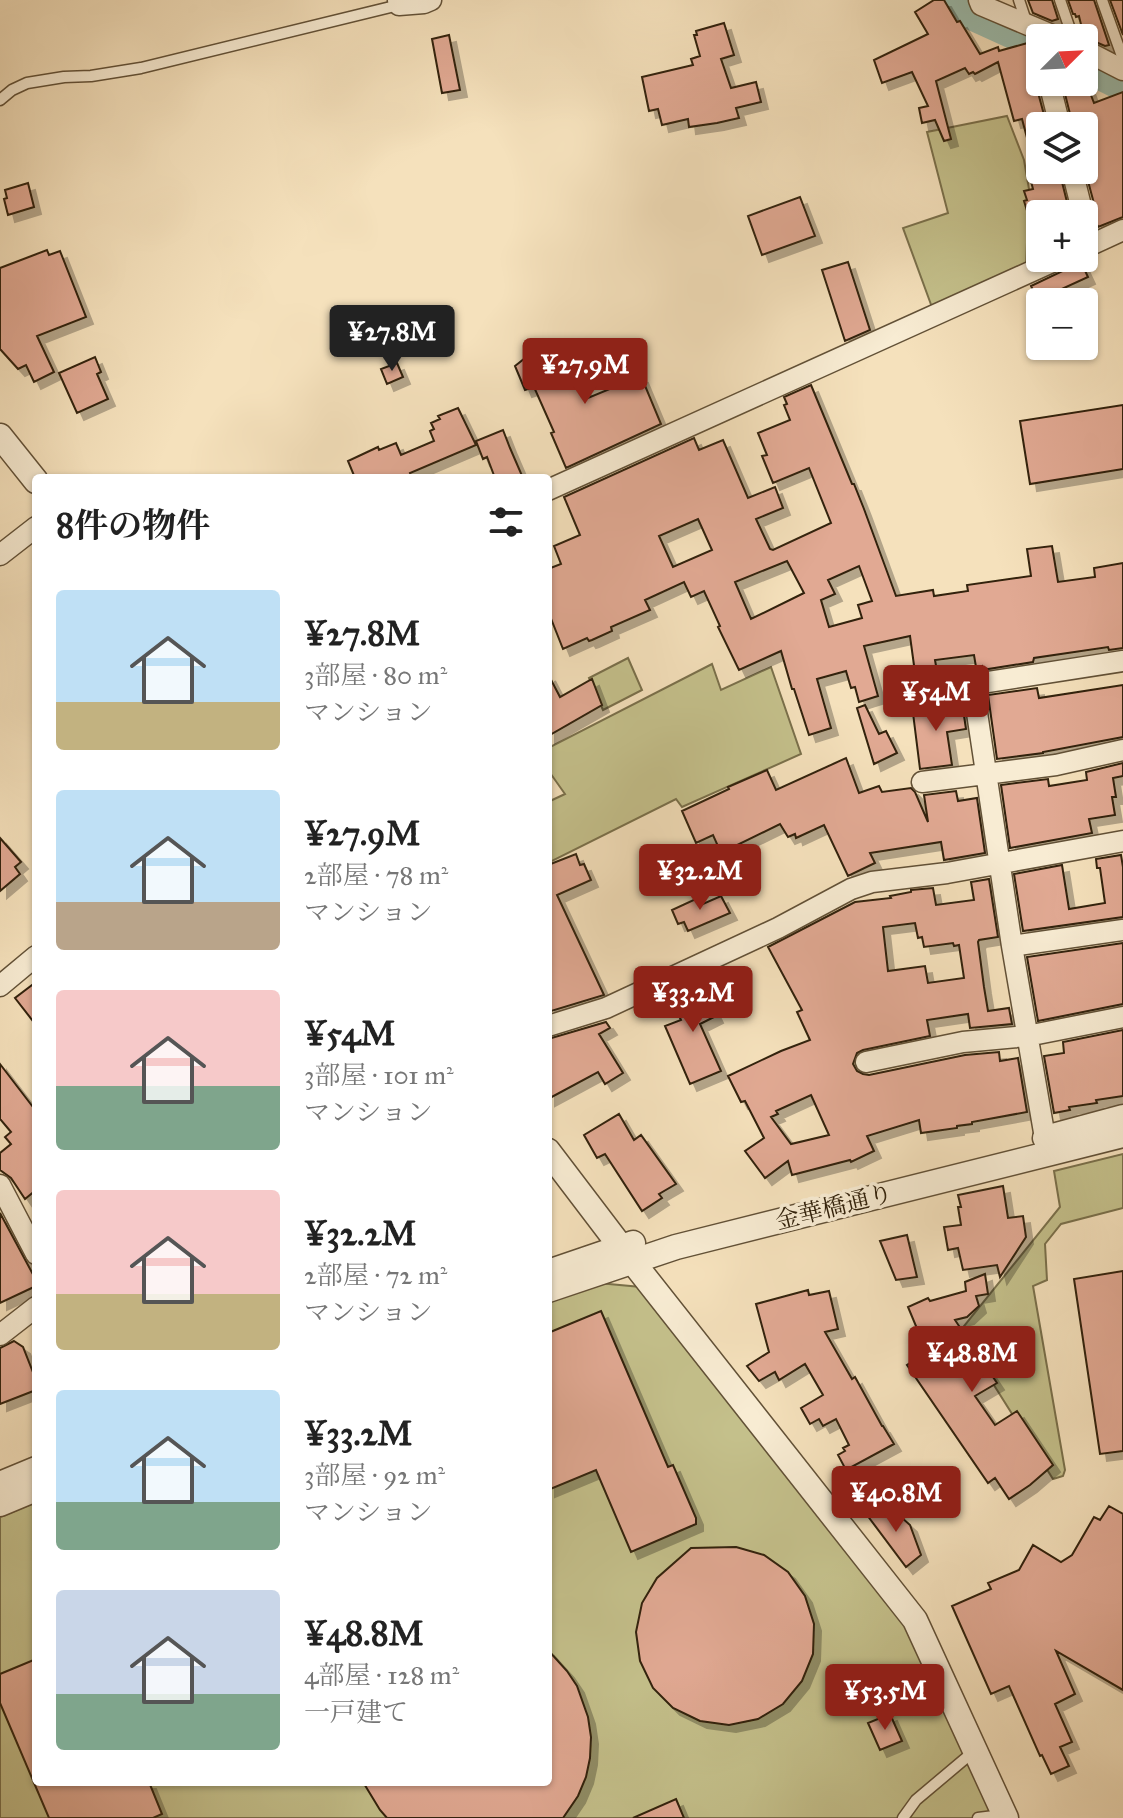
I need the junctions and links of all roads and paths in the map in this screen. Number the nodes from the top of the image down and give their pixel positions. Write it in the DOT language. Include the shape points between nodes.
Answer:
graph roads {
  1 [pos="431,0"];
  2 [pos="979,0"];
  3 [pos="1019,0"];
  4 [pos="1060,0"];
  5 [pos="1102,0"];
  6 [pos="398,2"];
  7 [pos="1027,24"];
  8 [pos="1068,24"];
  9 [pos="1098,57"];
  10 [pos="1123,59"];
  11 [pos="1123,70"];
  12 [pos="0,100"];
  13 [pos="1123,230"];
  14 [pos="1098,241"];
  15 [pos="1030,272"];
  16 [pos="0,436"];
  17 [pos="32,476"];
  18 [pos="552,488"];
  19 [pos="32,530"];
  20 [pos="0,555"];
  21 [pos="1123,661"];
  22 [pos="973,686"];
  23 [pos="917,693"];
  24 [pos="1123,750"];
  25 [pos="985,773"];
  26 [pos="922,782"];
  27 [pos="1123,841"];
  28 [pos="999,864"];
  29 [pos="1123,930"];
  30 [pos="1012,946"];
  31 [pos="32,959"];
  32 [pos="0,986"];
  33 [pos="1123,1017"];
  34 [pos="552,1025"];
  35 [pos="1027,1036"];
  36 [pos="866,1062"];
  37 [pos="1123,1117"];
  38 [pos="1123,1135"];
  39 [pos="1045,1138"];
  40 [pos="552,1156"];
  41 [pos="0,1185"];
  42 [pos="32,1246"];
  43 [pos="626,1254"];
  44 [pos="552,1271"];
  45 [pos="552,1288"];
  46 [pos="32,1310"];
  47 [pos="0,1335"];
  48 [pos="32,1471"];
  49 [pos="1,1485"];
  50 [pos="32,1489"];
  51 [pos="975,1751"];
  52 [pos="1005,1817"];
  53 [pos="903,1818"];
  54 [pos="978,1818"];
  1 -- 6 [label="street"];
  2 -- 7 [label="street"];
  3 -- 7 [label="lane"];
  4 -- 8 [label="lane"];
  5 -- 10 [label="lane"];
  6 -- 12 [label="lane" via="141,68 27,83"];
  9 -- 11 [label="street"];
  13 -- 14 [label="street"];
  15 -- 18 [label="street"];
  16 -- 17 [label="street"];
  19 -- 20 [label="street"];
  21 -- 22 [label="street"];
  22 -- 23 [label="street"];
  22 -- 25 [label="street"];
  24 -- 25 [label="street"];
  25 -- 26 [label="street"];
  25 -- 28 [label="street"];
  27 -- 28 [label="street"];
  28 -- 30 [label="street"];
  28 -- 34 [label="street" via="851,889 606,1008"];
  29 -- 30 [label="street"];
  30 -- 35 [label="street"];
  31 -- 32 [label="street"];
  33 -- 35 [label="street"];
  35 -- 36 [label="street" via="963,1042"];
  35 -- 39 [label="street"];
  37 -- 39 [label="street, 金華橋通り"];
  38 -- 43 [label="street, 金華橋通り" via="676,1247"];
  39 -- 43 [label="street, 金華橋通り" via="661,1234"];
  40 -- 43 [label="street"];
  41 -- 42 [label="street"];
  43 -- 44 [label="street, 金華橋通り"];
  43 -- 45 [label="street, 金華橋通り"];
  43 -- 51 [label="street" via="915,1620"];
  46 -- 47 [label="street"];
  48 -- 49 [label="street"];
  49 -- 50 [label="street"];
  51 -- 52 [label="street"];
  51 -- 53 [label="lane" via="916,1800"];
  52 -- 54 [label="lane"];
}
